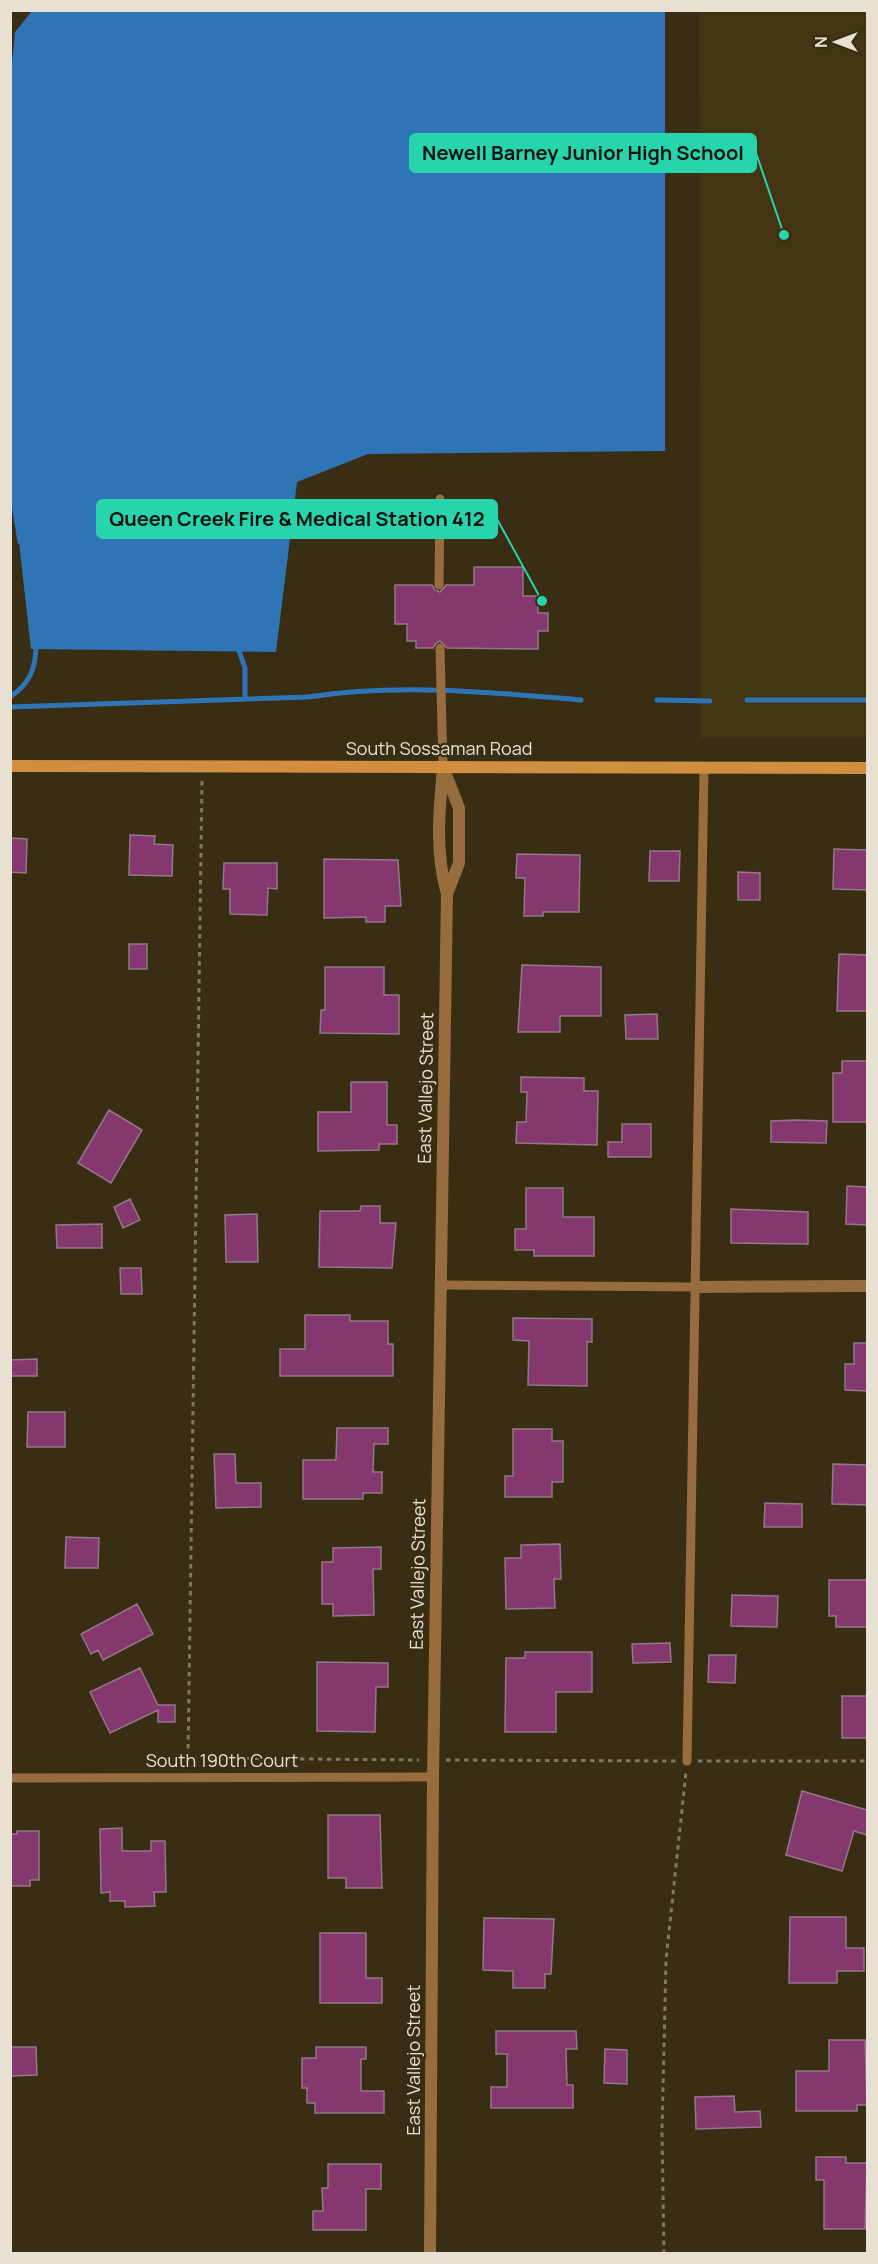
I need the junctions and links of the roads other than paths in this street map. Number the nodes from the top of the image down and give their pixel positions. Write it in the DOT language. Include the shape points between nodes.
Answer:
graph roads {
  1 [pos="440,498"];
  2 [pos="439,585"];
  3 [pos="440,648"];
  4 [pos="10,766"];
  5 [pos="443,768"];
  6 [pos="704,768"];
  7 [pos="867,768"];
  8 [pos="447,894"];
  9 [pos="441,1285"];
  10 [pos="867,1286"];
  11 [pos="695,1287"];
  12 [pos="687,1761"];
  13 [pos="10,1778"];
  14 [pos="433,1778"];
  15 [pos="430,2253"];
  1 -- 2 [label="lane"];
  3 -- 5 [label="lane"];
  4 -- 5 [label="main road, South Sossaman Road"];
  5 -- 6 [label="main road, South Sossaman Road"];
  5 -- 8 [label="street, East Vallejo Street" via="438,814 439,865"];
  5 -- 8 [label="street, East Vallejo Street" via="459,808 459,863"];
  6 -- 7 [label="main road, South Sossaman Road"];
  6 -- 11 [label="lane"];
  8 -- 9 [label="street, East Vallejo Street"];
  9 -- 11 [label="lane"];
  9 -- 14 [label="street, East Vallejo Street"];
  10 -- 11 [label="street"];
  11 -- 12 [label="lane"];
  13 -- 14 [label="lane, South 190th Court"];
  14 -- 15 [label="street, East Vallejo Street"];
}
